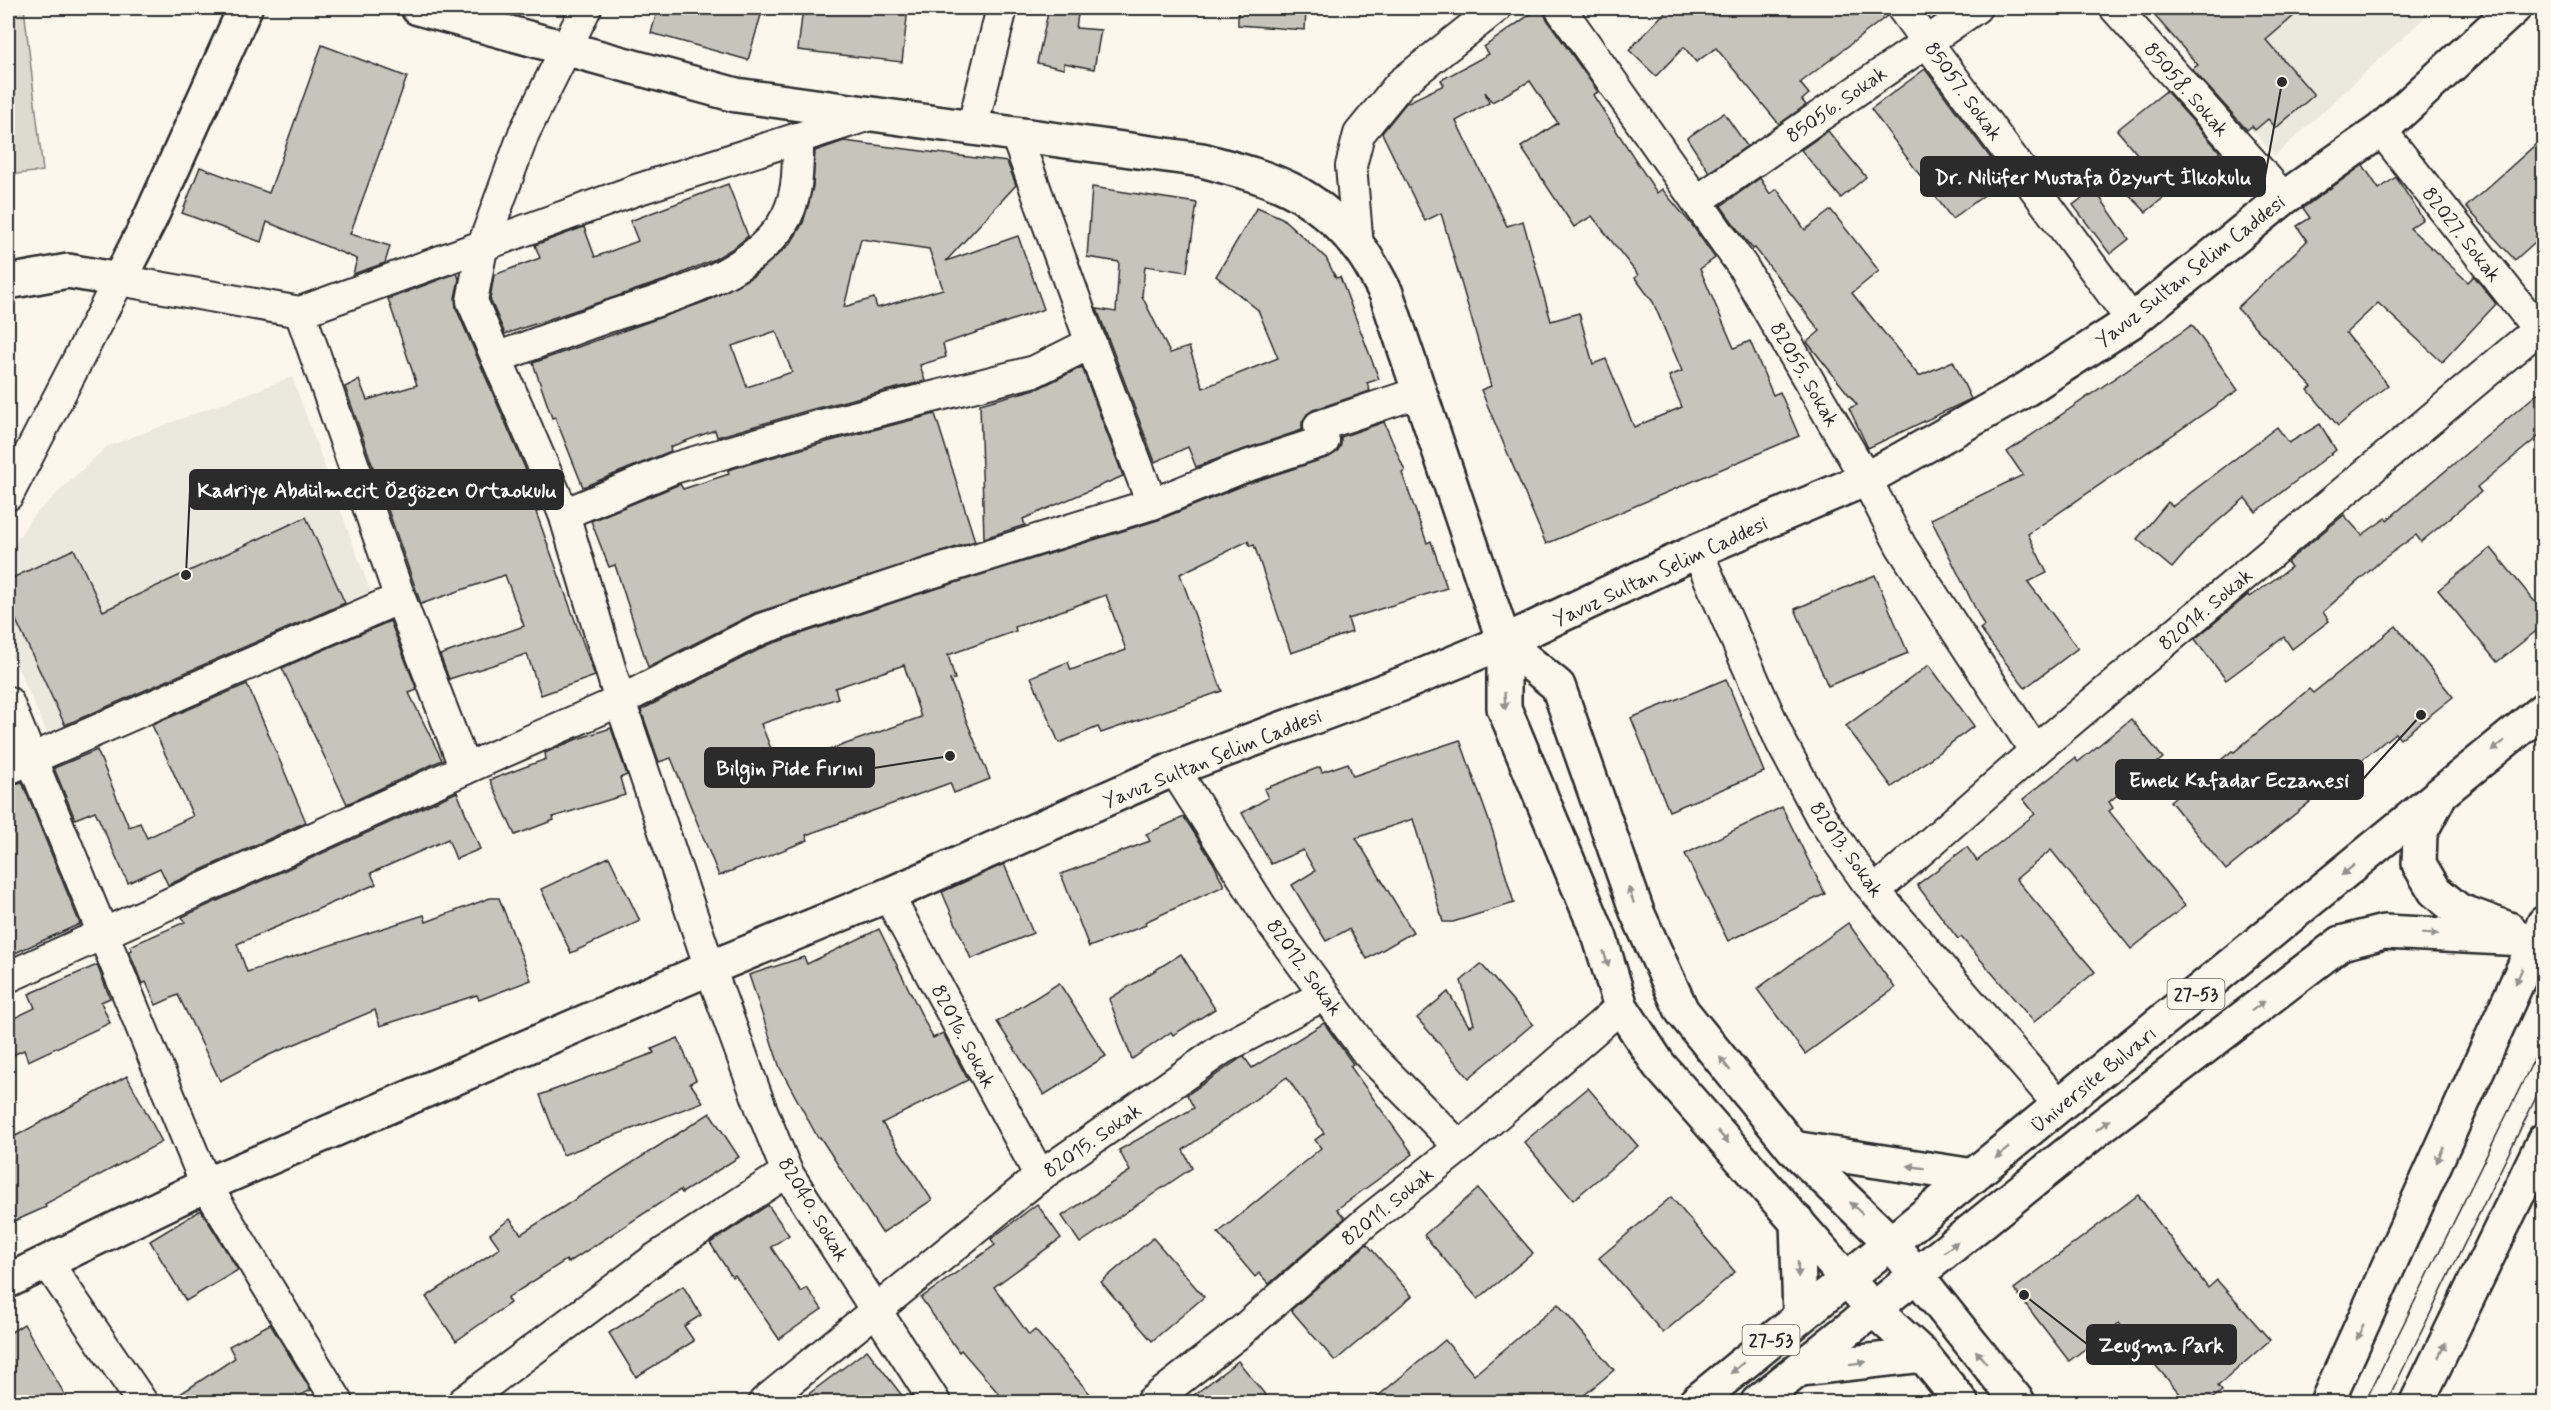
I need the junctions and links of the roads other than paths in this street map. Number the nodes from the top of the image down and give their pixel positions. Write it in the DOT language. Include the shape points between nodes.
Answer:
graph roads {
  1 [pos="245,8"];
  2 [pos="418,8"];
  3 [pos="586,8"];
  4 [pos="1002,8"];
  5 [pos="1496,8"];
  6 [pos="1560,8"];
  7 [pos="1902,8"];
  8 [pos="1976,8"];
  9 [pos="2115,8"];
  10 [pos="2514,8"];
  11 [pos="1927,40"];
  12 [pos="565,48"];
  13 [pos="873,114"];
  14 [pos="972,129"];
  15 [pos="2381,130"];
  16 [pos="1016,135"];
  17 [pos="798,138"];
  18 [pos="2284,198"];
  19 [pos="1697,201"];
  20 [pos="1358,247"];
  21 [pos="482,248"];
  22 [pos="119,280"];
  23 [pos="8,282"];
  24 [pos="300,312"];
  25 [pos="2132,321"];
  26 [pos="2540,334"];
  27 [pos="1091,343"];
  28 [pos="497,357"];
  29 [pos="1420,392"];
  30 [pos="1866,479"];
  31 [pos="8,490"];
  32 [pos="1152,504"];
  33 [pos="564,514"];
  34 [pos="1697,551"];
  35 [pos="400,598"];
  36 [pos="1504,642"];
  37 [pos="620,701"];
  38 [pos="8,702"];
  39 [pos="2544,709"];
  40 [pos="2035,751"];
  41 [pos="20,764"];
  42 [pos="465,769"];
  43 [pos="1174,769"];
  44 [pos="2442,792"];
  45 [pos="1875,891"];
  46 [pos="888,895"];
  47 [pos="104,932"];
  48 [pos="2541,934"];
  49 [pos="710,968"];
  50 [pos="8,977"];
  51 [pos="1324,995"];
  52 [pos="1621,1007"];
  53 [pos="2060,1106"];
  54 [pos="2544,1140"];
  55 [pos="1460,1147"];
  56 [pos="1793,1148"];
  57 [pos="787,1172"];
  58 [pos="1040,1176"];
  59 [pos="1974,1176"];
  60 [pos="206,1185"];
  61 [pos="1797,1221"];
  62 [pos="1890,1242"];
  63 [pos="47,1262"];
  64 [pos="1916,1275"];
  65 [pos="1847,1277"];
  66 [pos="8,1281"];
  67 [pos="877,1310"];
  68 [pos="1873,1310"];
  69 [pos="1800,1316"];
  70 [pos="1923,1355"];
  71 [pos="1800,1369"];
  72 [pos="142,1402"];
  73 [pos="338,1402"];
  74 [pos="463,1402"];
  75 [pos="764,1402"];
  76 [pos="935,1402"];
  77 [pos="1151,1402"];
  78 [pos="1696,1402"];
  79 [pos="1758,1402"];
  80 [pos="1961,1402"];
  81 [pos="2018,1402"];
  82 [pos="2328,1402"];
  83 [pos="2417,1402"];
  1 -- 22 [label="main road"];
  2 -- 12 [label="main road"];
  3 -- 12 [label="street, 82040. Sokak"];
  4 -- 14 [label="street"];
  5 -- 20 [label="street" via="1400,84 1359,134 1351,166"];
  6 -- 19 [label="street, 82055. Sokak"];
  7 -- 11 [label="street, 85057. Sokak"];
  8 -- 11 [label="street, 85056. Sokak"];
  9 -- 18 [label="street, 85058. Sokak"];
  10 -- 15 [label="main road, Yavuz Sultan Selim Caddesi"];
  11 -- 19 [label="street, 85056. Sokak"];
  11 -- 25 [label="street, 85057. Sokak"];
  12 -- 13 [label="main road" via="736,95"];
  12 -- 21 [label="street, 82040. Sokak" via="524,133"];
  13 -- 14 [label="main road"];
  13 -- 17 [label="street"];
  14 -- 16 [label="main road"];
  15 -- 18 [label="main road, Yavuz Sultan Selim Caddesi"];
  15 -- 26 [label="street, 82027. Sokak"];
  16 -- 20 [label="main road" via="1202,160 1259,176 1290,188 1323,209"];
  16 -- 27 [label="street"];
  17 -- 21 [label="street" via="636,190"];
  17 -- 28 [label="street" via="798,186 781,226 736,268 656,301"];
  18 -- 25 [label="main road, Yavuz Sultan Selim Caddesi"];
  19 -- 30 [label="street, 82055. Sokak" via="1743,267"];
  20 -- 29 [label="main road" via="1386,293"];
  21 -- 24 [label="street"];
  21 -- 28 [label="street, 82040. Sokak" via="472,302"];
  22 -- 23 [label="main road" via="68,271"];
  22 -- 24 [label="street"];
  22 -- 31 [label="street"];
  24 -- 35 [label="street"];
  25 -- 30 [label="main road, Yavuz Sultan Selim Caddesi" via="2025,390"];
  26 -- 40 [label="street, 82014. Sokak"];
  27 -- 32 [label="street"];
  27 -- 33 [label="street" via="1035,371 818,426 674,468"];
  28 -- 33 [label="street, 82040. Sokak"];
  29 -- 32 [label="street" via="1319,426 1324,441 1241,468"];
  29 -- 36 [label="main road"];
  30 -- 34 [label="main road, Yavuz Sultan Selim Caddesi"];
  30 -- 40 [label="street, 82055. Sokak" via="1901,546"];
  32 -- 37 [label="street" via="761,629"];
  33 -- 37 [label="street, 82040. Sokak"];
  34 -- 36 [label="main road, Yavuz Sultan Selim Caddesi"];
  34 -- 45 [label="street, 82013. Sokak" via="1781,742 1821,817"];
  35 -- 41 [label="street"];
  35 -- 42 [label="street"];
  36 -- 43 [label="main road, Yavuz Sultan Selim Caddesi"];
  36 -- 52 [label="main road, one-way" via="1504,708 1600,938"];
  56 -- 36 [label="main road, one-way" via="1682,1011 1637,912 1558,686"];
  37 -- 42 [label="street"];
  37 -- 49 [label="street, 82040. Sokak"];
  38 -- 41 [label="street"];
  39 -- 44 [label="main road, Üniversite Bulvarı / 27-53, one-way"];
  40 -- 45 [label="street, 82014. Sokak"];
  41 -- 47 [label="street"];
  42 -- 47 [label="street"];
  43 -- 46 [label="main road, Yavuz Sultan Selim Caddesi"];
  43 -- 51 [label="street, 82012. Sokak" via="1271,922"];
  44 -- 48 [label="main road" via="2420,833 2418,864 2435,891 2458,909"];
  44 -- 53 [label="main road, Üniversite Bulvarı / 27-53, one-way"];
  45 -- 53 [label="street, 82013. Sokak"];
  46 -- 49 [label="main road, Yavuz Sultan Selim Caddesi"];
  46 -- 58 [label="street, 82016. Sokak"];
  47 -- 50 [label="street"];
  47 -- 60 [label="street"];
  64 -- 48 [label="main road, one-way" via="2103,1125 2341,943 2384,932"];
  48 -- 82 [label="main road, one-way"];
  49 -- 57 [label="street, 82040. Sokak"];
  49 -- 60 [label="main road, Yavuz Sultan Selim Caddesi"];
  51 -- 55 [label="street, 82012. Sokak" via="1368,1054"];
  51 -- 58 [label="street, 82015. Sokak" via="1222,1049"];
  52 -- 55 [label="street, 82011. Sokak"];
  52 -- 61 [label="main road, one-way" via="1659,1065"];
  53 -- 59 [label="main road, Üniversite Bulvarı / 27-53, one-way"];
  83 -- 54 [label="main road, one-way"];
  55 -- 77 [label="street, 82011. Sokak"];
  59 -- 56 [label="main road, one-way"];
  62 -- 56 [label="main road, one-way"];
  57 -- 67 [label="street, 82040. Sokak"];
  57 -- 74 [label="street" via="656,1258"];
  58 -- 67 [label="street, 82015. Sokak"];
  59 -- 62 [label="main road, Üniversite Bulvarı / 27-53"];
  60 -- 63 [label="main road, Yavuz Sultan Selim Caddesi"];
  60 -- 73 [label="street"];
  61 -- 65 [label="main road"];
  61 -- 69 [label="main road, one-way"];
  62 -- 64 [label="main road"];
  62 -- 65 [label="main road, Üniversite Bulvarı / 27-53"];
  63 -- 66 [label="main road, Yavuz Sultan Selim Caddesi"];
  63 -- 72 [label="street"];
  64 -- 68 [label="main road"];
  81 -- 64 [label="main road, one-way"];
  65 -- 68 [label="main road"];
  65 -- 69 [label="main road, Üniversite Bulvarı / 27-53"];
  67 -- 75 [label="street, 82015. Sokak"];
  67 -- 76 [label="street, 82040. Sokak"];
  68 -- 70 [label="main road"];
  68 -- 71 [label="main road"];
  69 -- 78 [label="main road, Üniversite Bulvarı / 27-53, one-way"];
  71 -- 70 [label="main road, one-way"];
  70 -- 80 [label="main road"];
  71 -- 79 [label="main road"];
}
